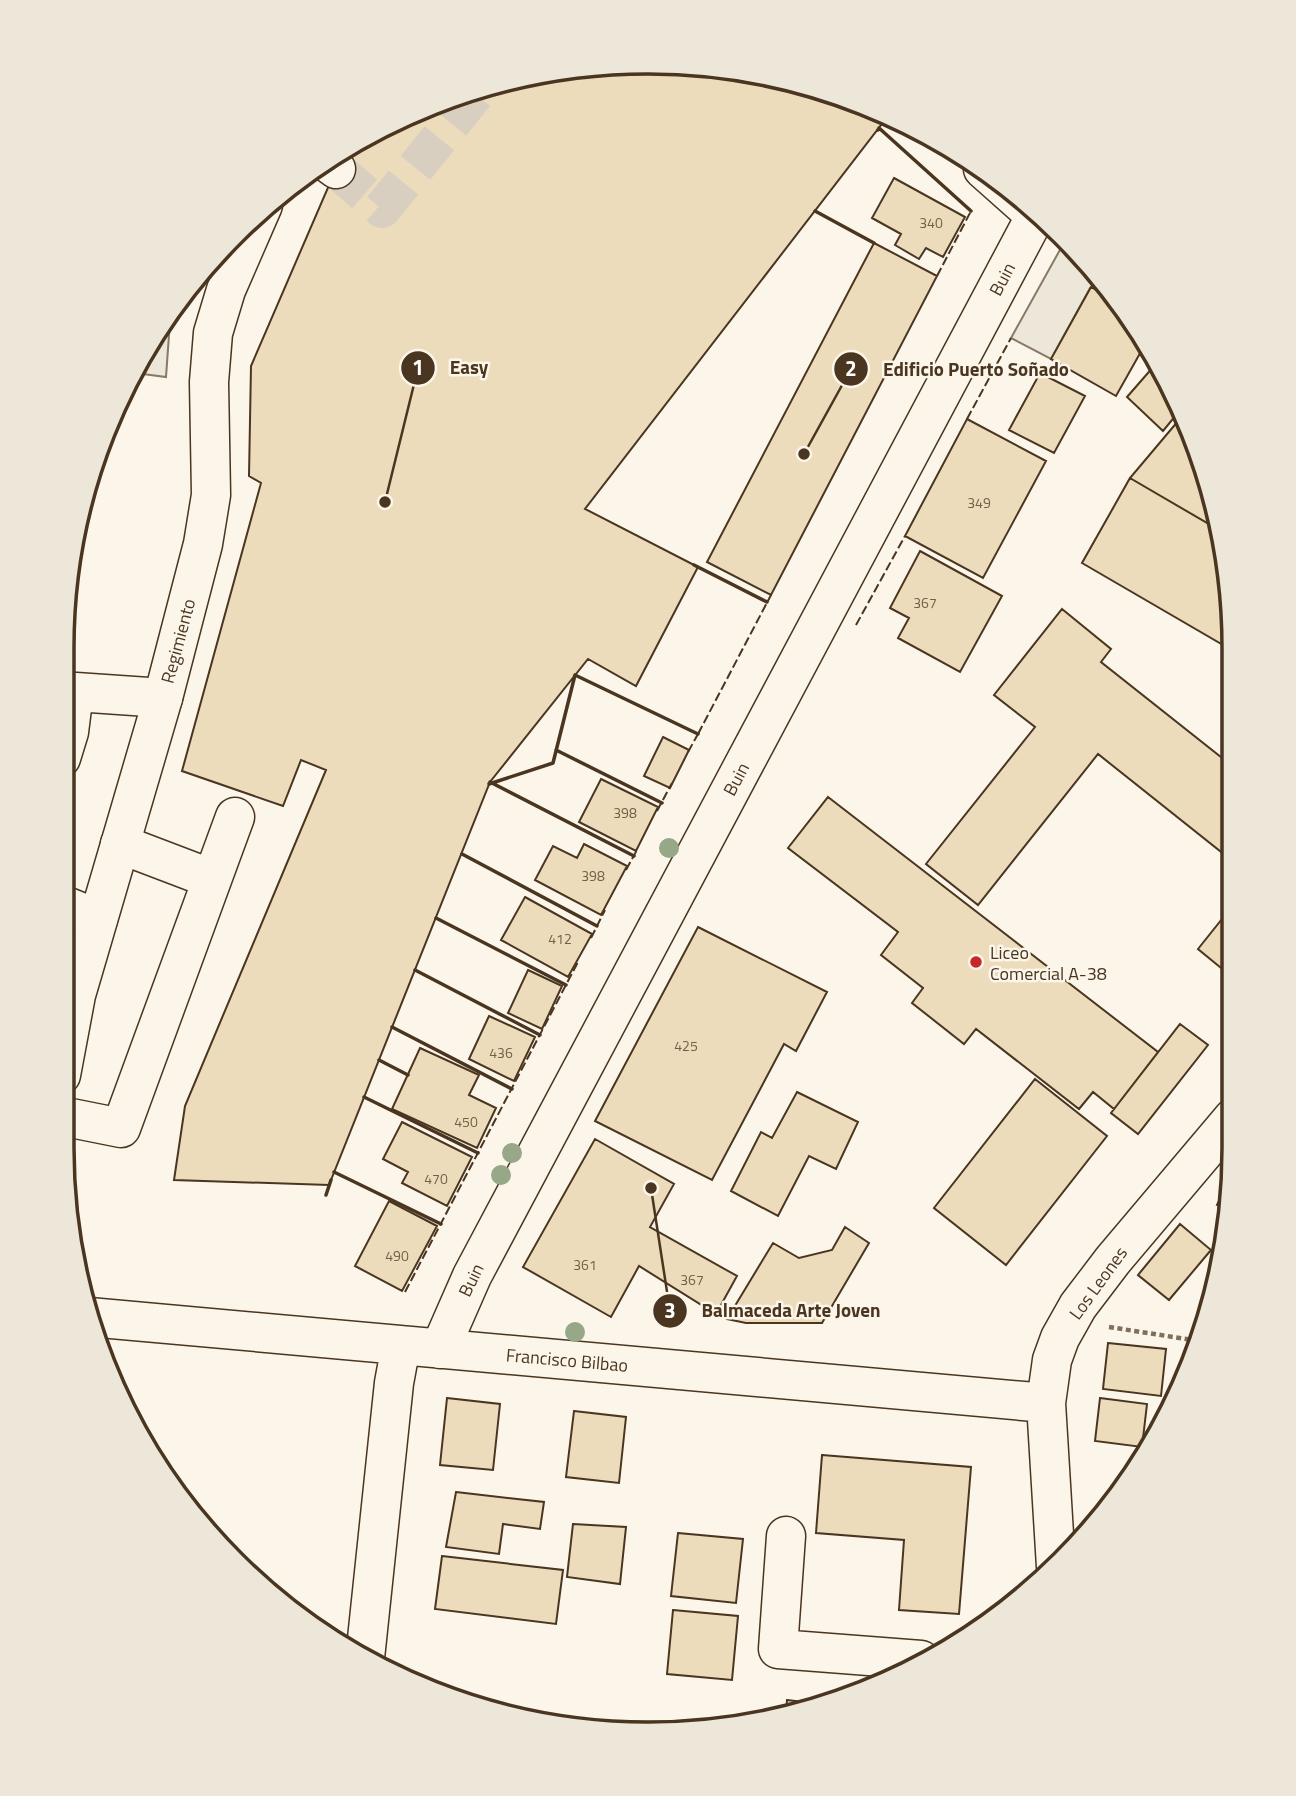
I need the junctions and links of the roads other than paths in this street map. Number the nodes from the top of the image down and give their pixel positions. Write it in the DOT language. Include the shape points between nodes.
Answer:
graph roads {
  1 [pos="1033,222"];
  2 [pos="250,234"];
  3 [pos="74,692"];
  4 [pos="163,698"];
  5 [pos="235,817"];
  6 [pos="120,844"];
  7 [pos="212,878"];
  8 [pos="74,909"];
  9 [pos="98,919"];
  10 [pos="74,982"];
  11 [pos="74,1119"];
  12 [pos="1222,1131"];
  13 [pos="99,1318"];
  14 [pos="401,1345"];
  15 [pos="440,1349"];
  16 [pos="1046,1403"];
  17 [pos="786,1536"];
  18 [pos="1055,1553"];
  19 [pos="366,1649"];
  20 [pos="910,1659"];
  1 -- 15 [label="street, Buin" via="472,1276"];
  2 -- 4 [label="street, Regimiento" via="213,334 209,356 209,518"];
  3 -- 4 [label="street"];
  4 -- 6 [label="street, Regimiento"];
  5 -- 7 [label="street"];
  6 -- 7 [label="street"];
  6 -- 9 [label="street, Regimiento"];
  7 -- 11 [label="street" via="121,1128"];
  8 -- 9 [label="street"];
  9 -- 10 [label="street, Regimiento"];
  12 -- 16 [label="street, Los Leones" via="1079,1306 1052,1360"];
  13 -- 14 [label="street, Francisco Bilbao"];
  14 -- 15 [label="street, Francisco Bilbao"];
  14 -- 19 [label="street"];
  15 -- 16 [label="street, Francisco Bilbao"];
  16 -- 18 [label="street, Los Leones"];
  17 -- 20 [label="street" via="778,1649"];
}
